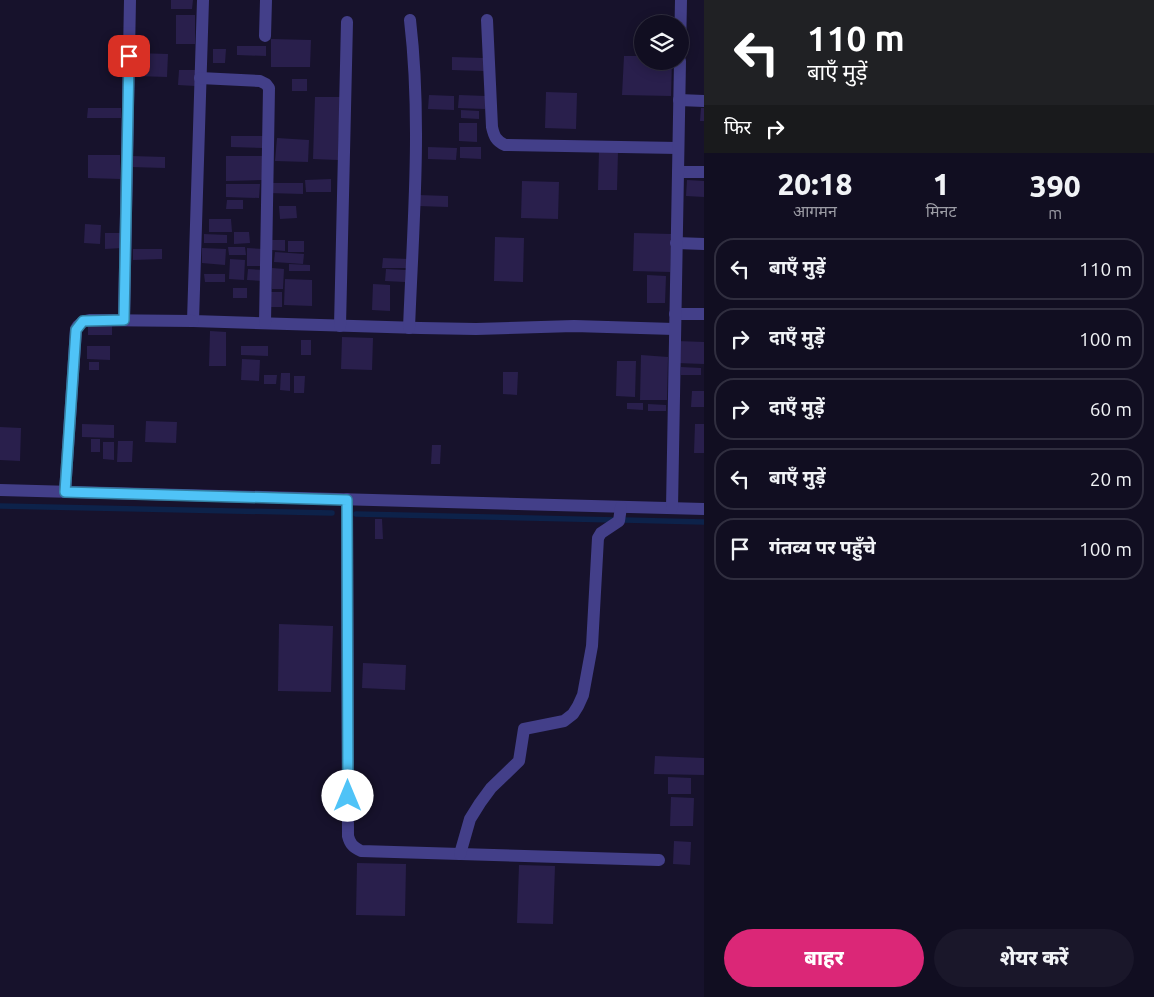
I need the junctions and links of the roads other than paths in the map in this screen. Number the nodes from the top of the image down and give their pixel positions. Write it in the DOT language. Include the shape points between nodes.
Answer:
graph roads {
  1 [pos="130,0"];
  2 [pos="203,0"];
  3 [pos="266,0"];
  4 [pos="681,0"];
  5 [pos="681,15"];
  6 [pos="410,20"];
  7 [pos="487,20"];
  8 [pos="347,22"];
  9 [pos="265,36"];
  10 [pos="680,70"];
  11 [pos="200,78"];
  12 [pos="679,100"];
  13 [pos="704,101"];
  14 [pos="678,148"];
  15 [pos="678,172"];
  16 [pos="704,172"];
  17 [pos="676,243"];
  18 [pos="704,244"];
  19 [pos="675,314"];
  20 [pos="704,314"];
  21 [pos="124,320"];
  22 [pos="193,321"];
  23 [pos="265,323"];
  24 [pos="340,326"];
  25 [pos="409,328"];
  26 [pos="674,329"];
  27 [pos="0,490"];
  28 [pos="65,492"];
  29 [pos="347,500"];
  30 [pos="621,507"];
  31 [pos="672,508"];
  32 [pos="704,509"];
  33 [pos="460,854"];
  34 [pos="659,860"];
  1 -- 21 [label="street"];
  2 -- 11 [label="street"];
  3 -- 9 [label="street"];
  4 -- 5 [label="street"];
  6 -- 25 [label="street" via="417,104"];
  7 -- 14 [label="street" via="492,127 499,142"];
  8 -- 24 [label="street"];
  10 -- 12 [label="street"];
  11 -- 22 [label="street"];
  11 -- 23 [label="street" via="260,81 269,88"];
  12 -- 13 [label="street"];
  12 -- 14 [label="street"];
  14 -- 15 [label="street"];
  15 -- 16 [label="street"];
  15 -- 17 [label="street"];
  17 -- 18 [label="street"];
  17 -- 19 [label="street"];
  19 -- 20 [label="street"];
  19 -- 26 [label="street"];
  21 -- 22 [label="street"];
  21 -- 28 [label="street" via="83,321 76,330"];
  22 -- 23 [label="street"];
  23 -- 24 [label="street"];
  24 -- 25 [label="street"];
  25 -- 26 [label="street" via="574,326"];
  26 -- 31 [label="street"];
  27 -- 28 [label="street"];
  28 -- 29 [label="street"];
  29 -- 30 [label="street"];
  29 -- 33 [label="street" via="348,836 354,848 361,851"];
  30 -- 31 [label="street"];
  30 -- 33 [label="street" via="619,521 601,532 598,538 592,646 578,706 564,721 524,729 519,762 480,803 470,819"];
  31 -- 32 [label="street"];
  33 -- 34 [label="street"];
}
